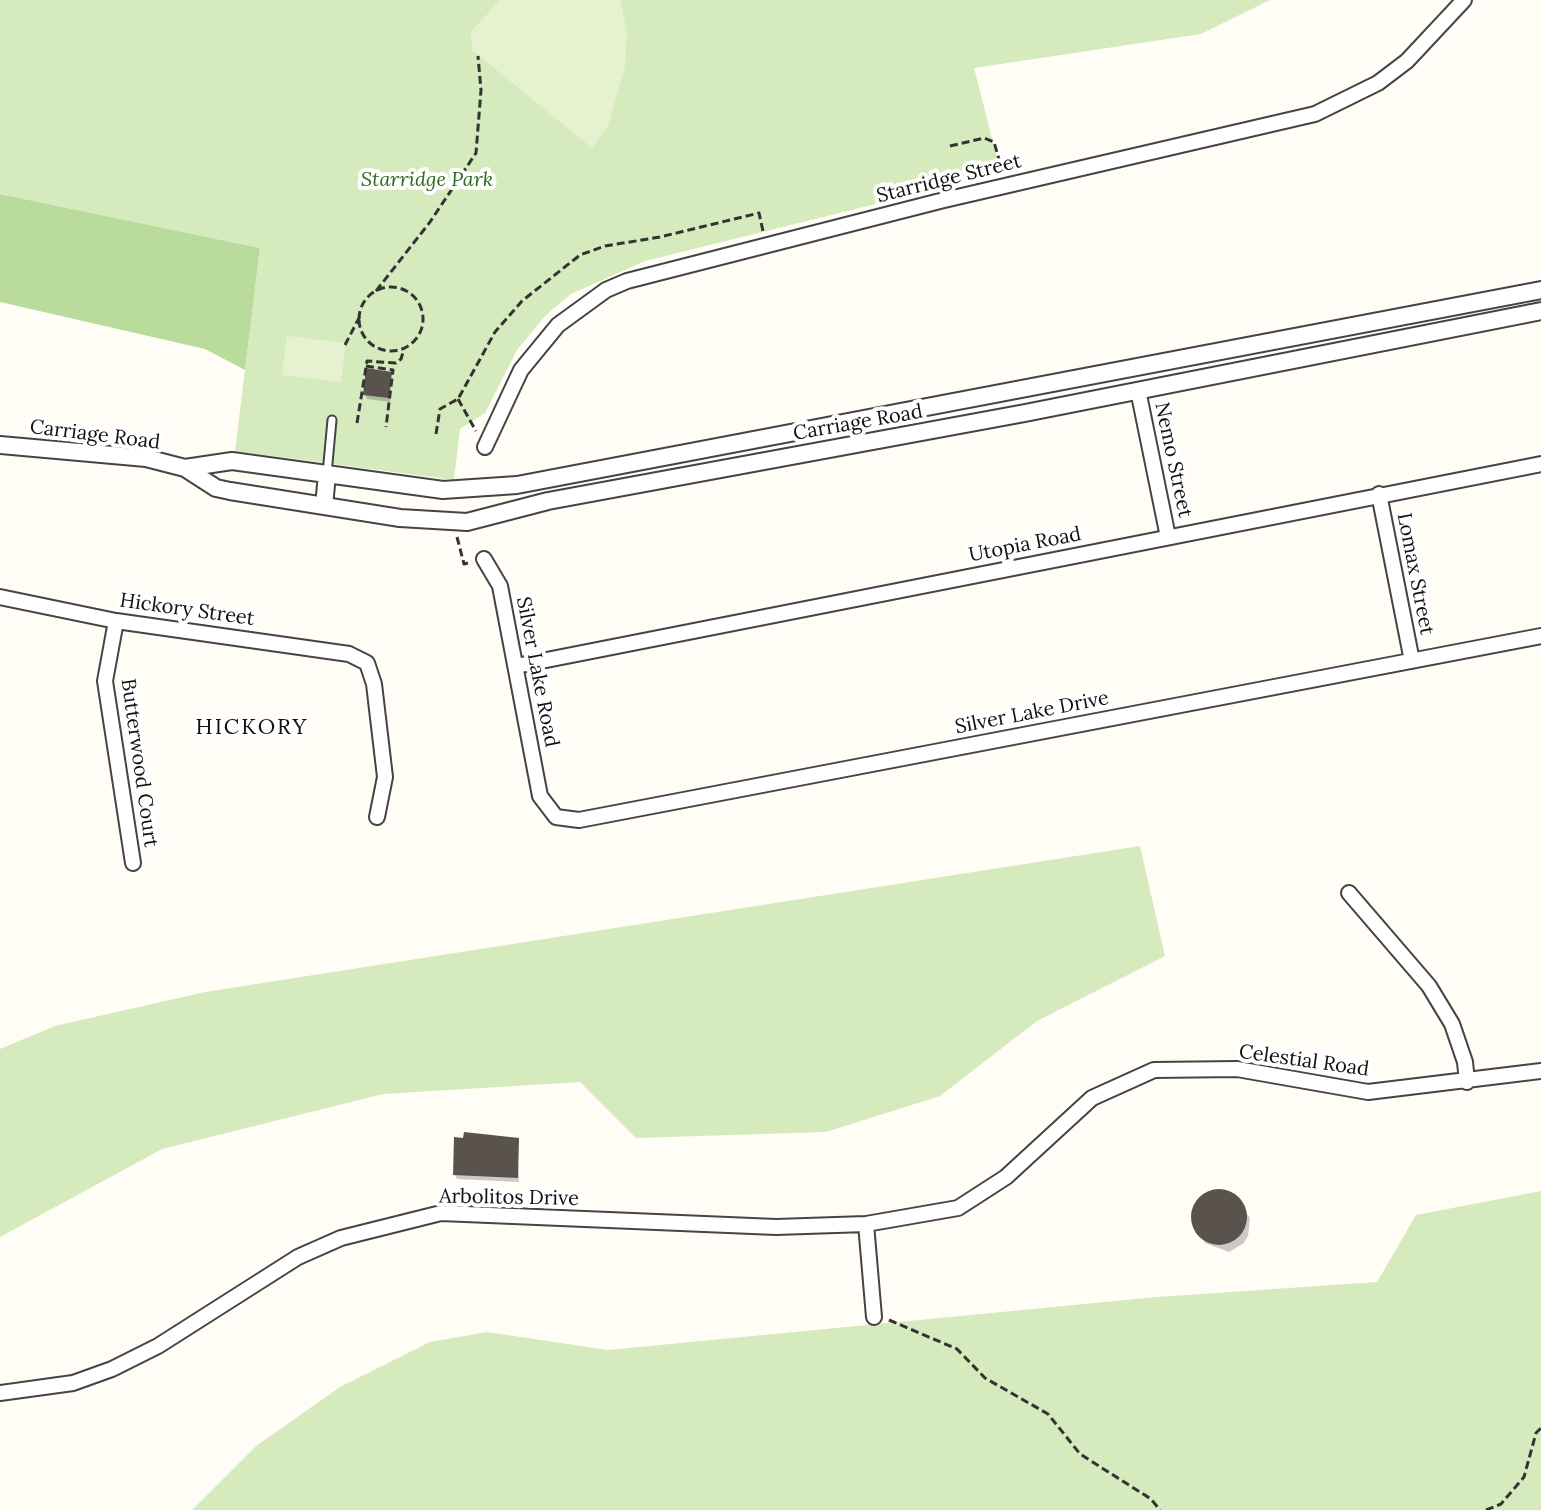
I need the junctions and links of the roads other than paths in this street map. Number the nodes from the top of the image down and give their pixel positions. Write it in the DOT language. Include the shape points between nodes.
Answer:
graph roads {
  1 [pos="1464,0"];
  2 [pos="1541,290"];
  3 [pos="1541,311"];
  4 [pos="1406,317"];
  5 [pos="1409,336"];
  6 [pos="1134,369"];
  7 [pos="1138,390"];
  8 [pos="332,420"];
  9 [pos="0,445"];
  10 [pos="485,447"];
  11 [pos="1541,464"];
  12 [pos="185,468"];
  13 [pos="327,474"];
  14 [pos="560,478"];
  15 [pos="1379,494"];
  16 [pos="564,498"];
  17 [pos="324,506"];
  18 [pos="1168,537"];
  19 [pos="484,559"];
  20 [pos="0,597"];
  21 [pos="116,621"];
  22 [pos="1541,636"];
  23 [pos="1412,661"];
  24 [pos="516,666"];
  25 [pos="540,796"];
  26 [pos="377,817"];
  27 [pos="133,863"];
  28 [pos="1349,893"];
  29 [pos="1541,1071"];
  30 [pos="1467,1082"];
  31 [pos="866,1224"];
  32 [pos="874,1313"];
  33 [pos="0,1393"];
  1 -- 10 [label="street, Starridge Street" via="1407,61 1378,83 1315,114 1005,185 606,290 558,325 521,370"];
  2 -- 4 [label="street, Carriage Road"];
  3 -- 5 [label="street, Carriage Road"];
  4 -- 5 [label="street"];
  4 -- 6 [label="street, Carriage Road"];
  5 -- 7 [label="street, Carriage Road"];
  6 -- 7 [label="street"];
  6 -- 14 [label="street, Carriage Road"];
  7 -- 16 [label="street, Carriage Road"];
  7 -- 18 [label="street, Nemo Street"];
  8 -- 13 [label="lane"];
  9 -- 12 [label="street, Carriage Road" via="146,458"];
  11 -- 15 [label="street, Utopia Road"];
  12 -- 13 [label="street, Carriage Road" via="232,461"];
  12 -- 17 [label="street, Carriage Road" via="216,488"];
  13 -- 14 [label="street, Carriage Road" via="443,490"];
  13 -- 17 [label="street"];
  14 -- 16 [label="street"];
  15 -- 18 [label="street, Utopia Road"];
  15 -- 23 [label="street, Lomax Street"];
  16 -- 17 [label="street, Carriage Road" via="467,522"];
  18 -- 24 [label="street, Utopia Road"];
  19 -- 24 [label="street, Silver Lake Road" via="500,586"];
  20 -- 21 [label="street, Hickory Street"];
  21 -- 26 [label="street, Hickory Street" via="349,654 367,663 385,777"];
  21 -- 27 [label="street, Butterwood Court" via="105,681"];
  22 -- 23 [label="street, Silver Lake Drive"];
  23 -- 25 [label="street, Silver Lake Drive" via="579,820 556,817"];
  24 -- 25 [label="street, Silver Lake Road"];
  28 -- 30 [label="street" via="1429,986 1448,1016"];
  29 -- 30 [label="street, Celestial Road"];
  30 -- 31 [label="street, Celestial Road" via="1368,1092 1237,1069 1154,1070 1092,1098 1006,1177 958,1208"];
  31 -- 32 [label="street"];
  31 -- 33 [label="street, Arbolitos Drive" via="776,1227 441,1213 341,1238 298,1257 158,1346 112,1369 73,1383"];
}
